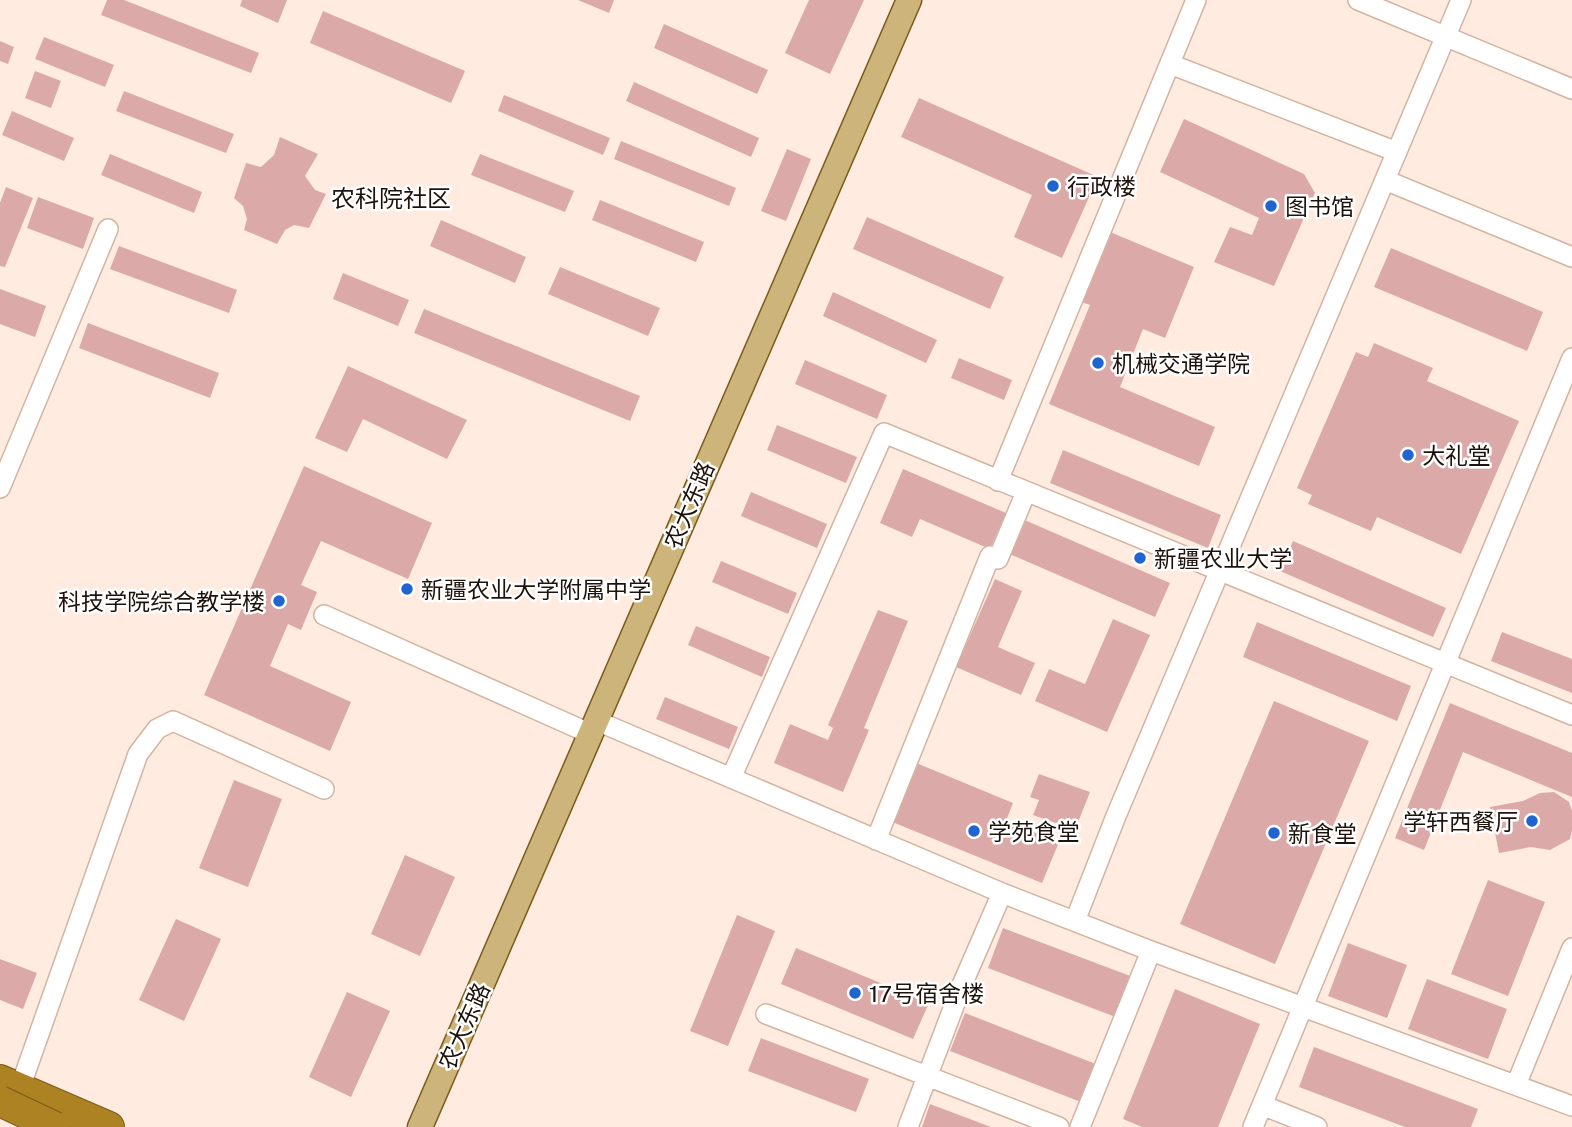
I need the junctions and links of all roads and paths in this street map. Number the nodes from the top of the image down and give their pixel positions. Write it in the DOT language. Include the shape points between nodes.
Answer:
graph roads {
  1 [pos="909,0"];
  2 [pos="1196,0"];
  3 [pos="1358,0"];
  4 [pos="1461,0"];
  5 [pos="1446,37"];
  6 [pos="1170,64"];
  7 [pos="1572,89"];
  8 [pos="1397,152"];
  9 [pos="1385,180"];
  10 [pos="108,229"];
  11 [pos="1572,257"];
  12 [pos="1572,358"];
  13 [pos="998,481"];
  14 [pos="0,488"];
  15 [pos="1026,492"];
  16 [pos="1221,570"];
  17 [pos="324,615"];
  18 [pos="1446,663"];
  19 [pos="1572,715"];
  20 [pos="594,727"];
  21 [pos="731,778"];
  22 [pos="324,789"];
  23 [pos="876,839"];
  24 [pos="1002,892"];
  25 [pos="1074,920"];
  26 [pos="1572,948"];
  27 [pos="1151,951"];
  28 [pos="1302,1006"];
  29 [pos="766,1014"];
  30 [pos="928,1076"];
  31 [pos="1516,1084"];
  32 [pos="3,1092"];
  33 [pos="1262,1105"];
  34 [pos="1572,1105"];
  35 [pos="55,1127"];
  36 [pos="62,1127"];
  37 [pos="109,1127"];
  38 [pos="125,1127"];
  39 [pos="420,1127"];
  40 [pos="908,1127"];
  41 [pos="1059,1127"];
  42 [pos="1080,1127"];
  43 [pos="1253,1127"];
  44 [pos="1317,1127"];
  1 -- 20 [label="main road, 农大东路"];
  2 -- 6 [label="street"];
  3 -- 5 [label="street"];
  4 -- 5 [label="street"];
  5 -- 7 [label="street"];
  5 -- 8 [label="street"];
  6 -- 8 [label="street"];
  6 -- 13 [label="street"];
  8 -- 9 [label="street"];
  9 -- 11 [label="street"];
  9 -- 16 [label="street"];
  10 -- 14 [label="street"];
  12 -- 18 [label="street"];
  13 -- 15 [label="street"];
  13 -- 21 [label="street" via="884,433"];
  15 -- 16 [label="street"];
  15 -- 23 [label="street" via="998,559 990,556"];
  16 -- 18 [label="street"];
  16 -- 25 [label="street"];
  17 -- 20 [label="street"];
  18 -- 19 [label="street"];
  18 -- 28 [label="street"];
  20 -- 21 [label="street"];
  20 -- 39 [label="main road, 农大东路"];
  21 -- 23 [label="street"];
  22 -- 32 [label="street" via="173,721 157,729 138,754"];
  23 -- 24 [label="street"];
  24 -- 25 [label="street"];
  24 -- 30 [label="street"];
  25 -- 27 [label="street"];
  26 -- 31 [label="street"];
  27 -- 28 [label="street"];
  27 -- 42 [label="street"];
  28 -- 31 [label="street"];
  28 -- 33 [label="street"];
  29 -- 30 [label="street"];
  30 -- 40 [label="street"];
  30 -- 41 [label="street"];
  31 -- 34 [label="street"];
  32 -- 35 [label="highway, bridge"];
  32 -- 36 [label="main road"];
  32 -- 37 [label="highway"];
  32 -- 38 [label="main road"];
  33 -- 43 [label="street"];
  33 -- 44 [label="street"];
}
